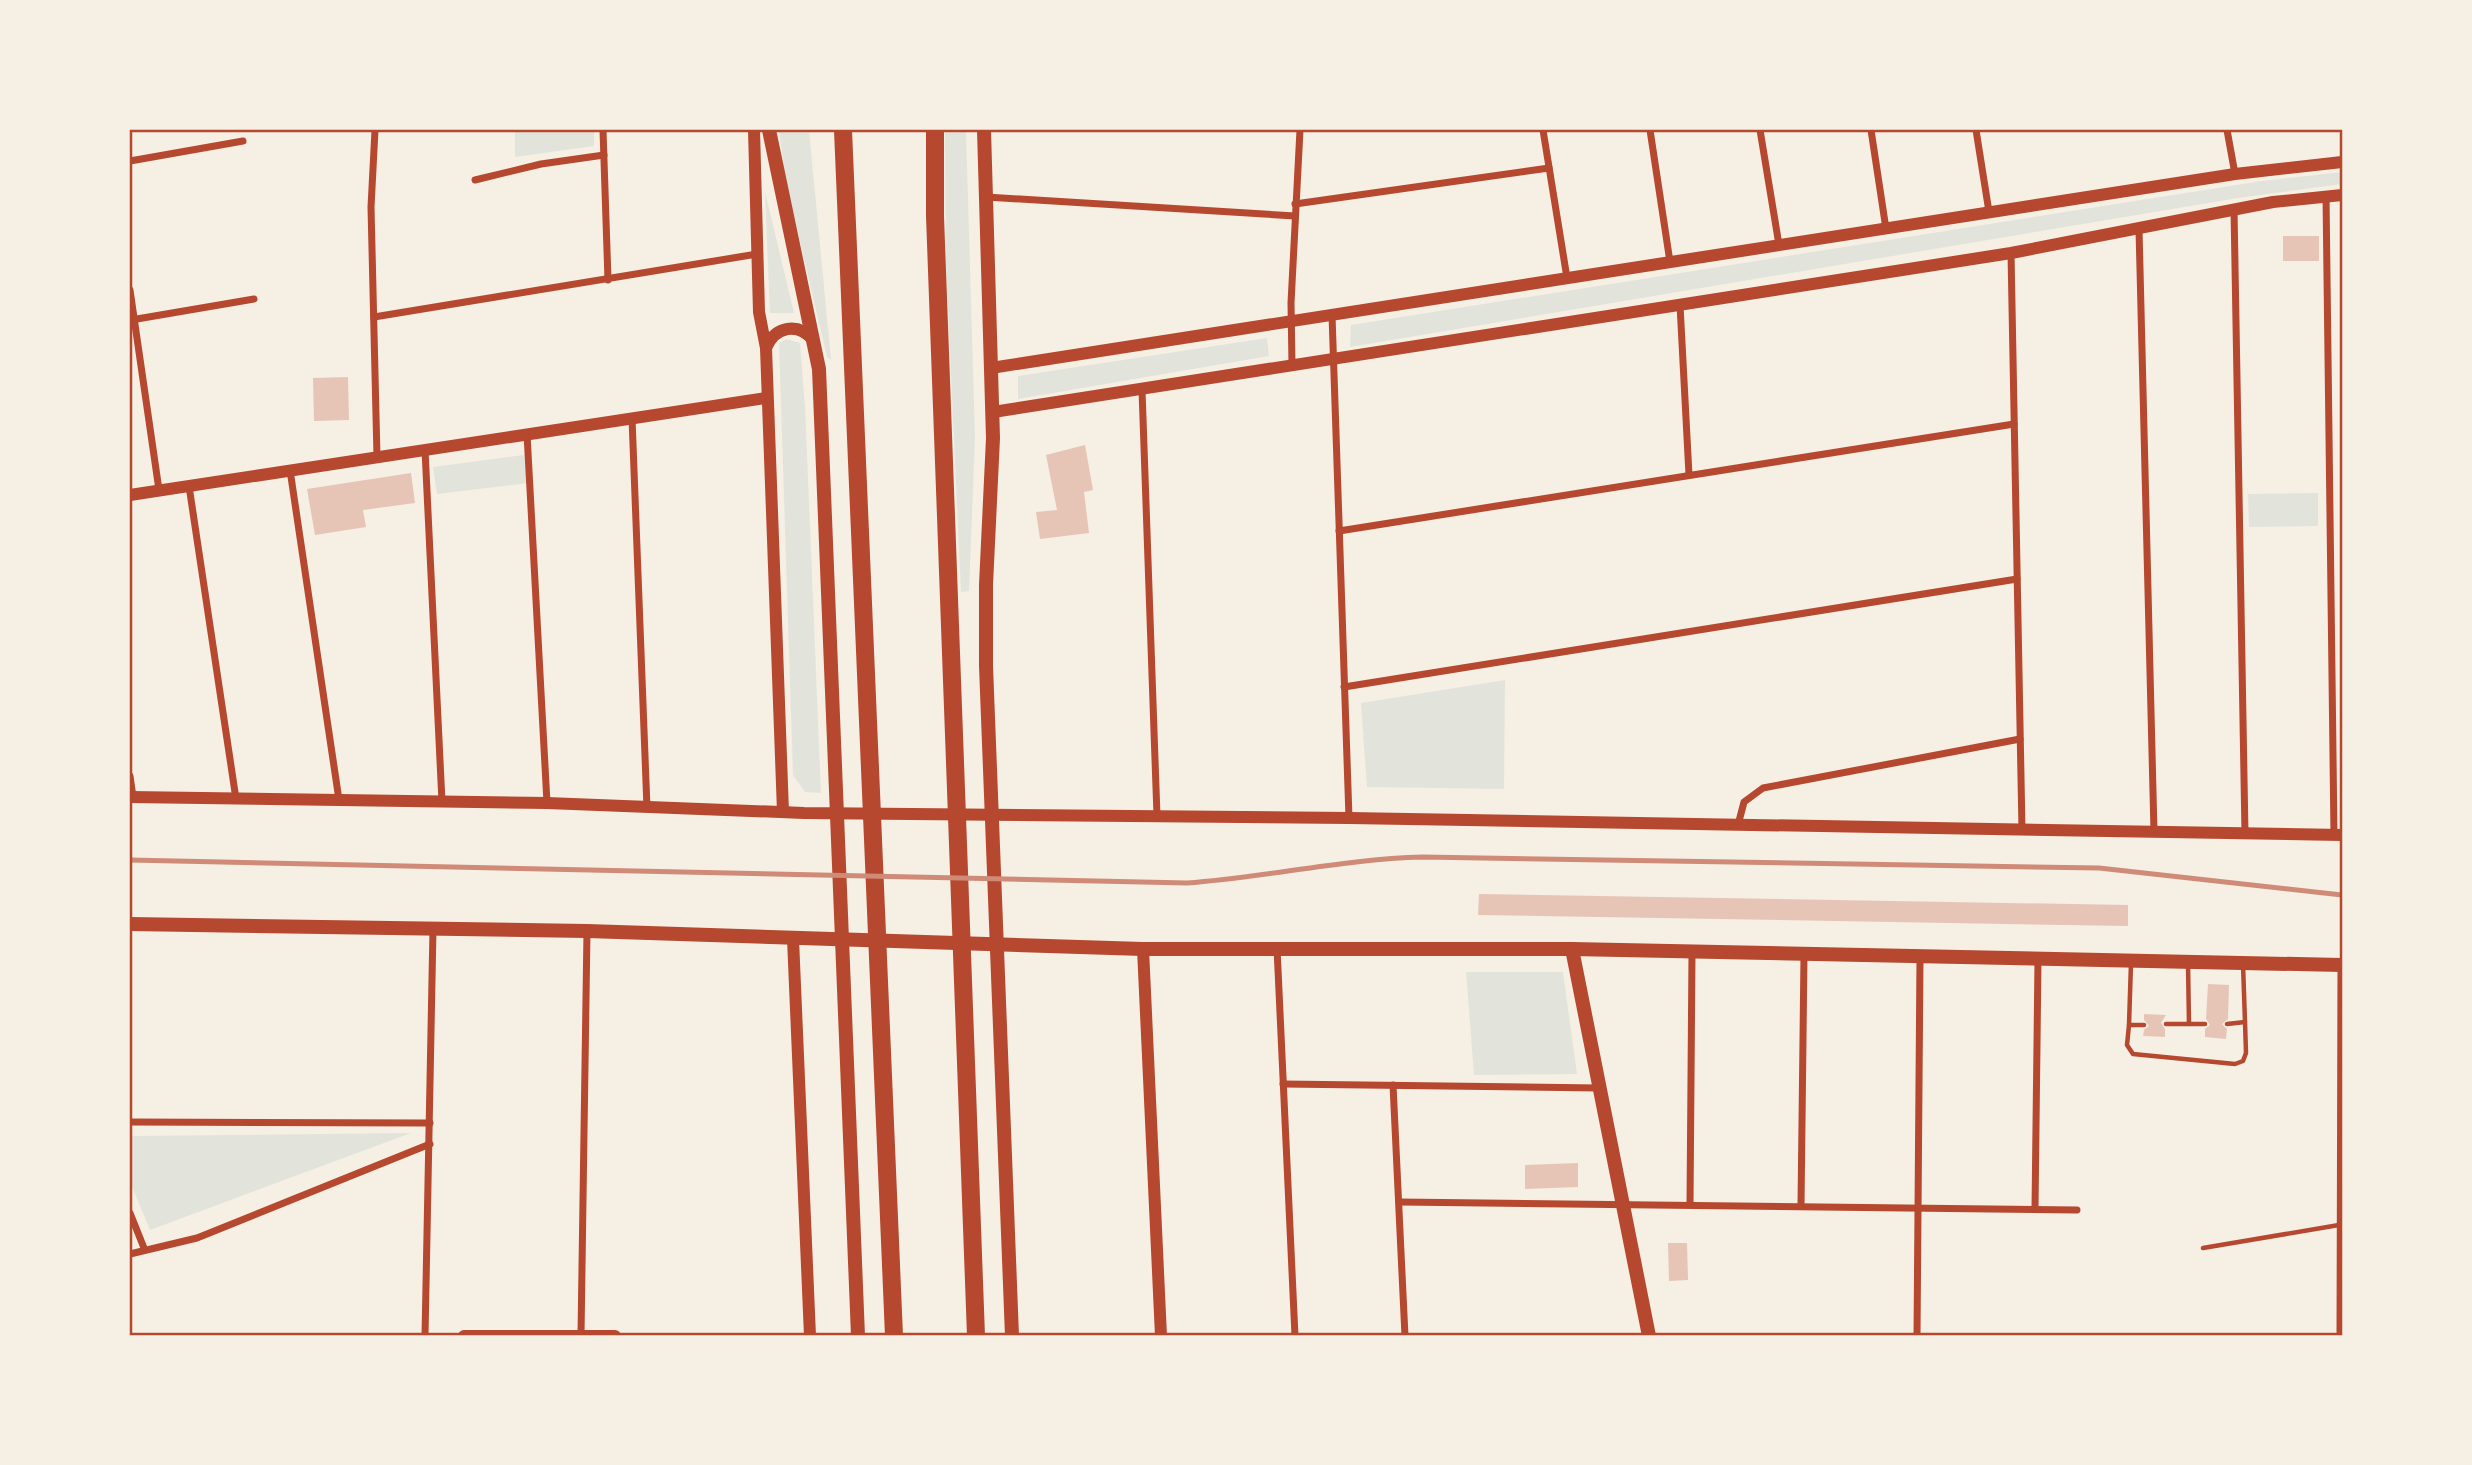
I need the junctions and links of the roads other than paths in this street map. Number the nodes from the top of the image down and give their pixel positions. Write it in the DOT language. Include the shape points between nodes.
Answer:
graph roads {
  1 [pos="375,130"];
  2 [pos="603,130"];
  3 [pos="754,130"];
  4 [pos="769,130"];
  5 [pos="843,130"];
  6 [pos="935,130"];
  7 [pos="984,130"];
  8 [pos="1300,130"];
  9 [pos="1543,130"];
  10 [pos="1650,130"];
  11 [pos="1760,130"];
  12 [pos="1871,130"];
  13 [pos="1976,130"];
  14 [pos="2227,130"];
  15 [pos="243,141"];
  16 [pos="604,155"];
  17 [pos="130,161"];
  18 [pos="2343,162"];
  19 [pos="1549,168"];
  20 [pos="2235,174"];
  21 [pos="475,180"];
  22 [pos="2326,195"];
  23 [pos="2343,195"];
  24 [pos="986,197"];
  25 [pos="1295,204"];
  26 [pos="2234,209"];
  27 [pos="1989,212"];
  28 [pos="1295,216"];
  29 [pos="1886,229"];
  30 [pos="2139,229"];
  31 [pos="1779,245"];
  32 [pos="2011,253"];
  33 [pos="757,254"];
  34 [pos="1671,262"];
  35 [pos="1567,278"];
  36 [pos="608,280"];
  37 [pos="130,290"];
  38 [pos="254,299"];
  39 [pos="1680,305"];
  40 [pos="1332,315"];
  41 [pos="374,317"];
  42 [pos="132,320"];
  43 [pos="1290,322"];
  44 [pos="813,340"];
  45 [pos="766,348"];
  46 [pos="1333,359"];
  47 [pos="1292,365"];
  48 [pos="991,368"];
  49 [pos="1142,390"];
  50 [pos="766,398"];
  51 [pos="993,412"];
  52 [pos="632,418"];
  53 [pos="2014,424"];
  54 [pos="527,434"];
  55 [pos="425,450"];
  56 [pos="377,457"];
  57 [pos="290,470"];
  58 [pos="1689,475"];
  59 [pos="189,486"];
  60 [pos="159,490"];
  61 [pos="130,495"];
  62 [pos="1339,531"];
  63 [pos="2017,579"];
  64 [pos="1344,687"];
  65 [pos="2020,739"];
  66 [pos="130,776"];
  67 [pos="131,797"];
  68 [pos="236,799"];
  69 [pos="340,800"];
  70 [pos="442,802"];
  71 [pos="547,803"];
  72 [pos="647,808"];
  73 [pos="783,812"];
  74 [pos="1157,816"];
  75 [pos="1349,818"];
  76 [pos="1738,825"];
  77 [pos="2022,830"];
  78 [pos="2154,832"];
  79 [pos="2245,834"];
  80 [pos="2338,835"];
  81 [pos="130,924"];
  82 [pos="433,929"];
  83 [pos="587,931"];
  84 [pos="793,939"];
  85 [pos="1143,948"];
  86 [pos="1277,948"];
  87 [pos="1572,949"];
  88 [pos="1692,953"];
  89 [pos="1804,956"];
  90 [pos="1920,958"];
  91 [pos="2038,960"];
  92 [pos="2131,962"];
  93 [pos="2188,962"];
  94 [pos="2243,964"];
  95 [pos="2342,965"];
  96 [pos="2245,1022"];
  97 [pos="2166,1024"];
  98 [pos="2189,1024"];
  99 [pos="2205,1024"];
  100 [pos="2227,1024"];
  101 [pos="2129,1025"];
  102 [pos="2144,1025"];
  103 [pos="1283,1084"];
  104 [pos="1393,1085"];
  105 [pos="1599,1088"];
  106 [pos="130,1122"];
  107 [pos="430,1123"];
  108 [pos="430,1144"];
  109 [pos="1399,1202"];
  110 [pos="1622,1203"];
  111 [pos="1690,1204"];
  112 [pos="1801,1206"];
  113 [pos="2342,1207"];
  114 [pos="1918,1208"];
  115 [pos="2035,1209"];
  116 [pos="2077,1210"];
  117 [pos="130,1213"];
  118 [pos="2339,1225"];
  119 [pos="144,1248"];
  120 [pos="2203,1248"];
  121 [pos="130,1254"];
  122 [pos="425,1335"];
  123 [pos="464,1335"];
  124 [pos="581,1335"];
  125 [pos="614,1335"];
  126 [pos="810,1335"];
  127 [pos="858,1335"];
  128 [pos="894,1335"];
  129 [pos="976,1335"];
  130 [pos="1012,1335"];
  131 [pos="1161,1335"];
  132 [pos="1294,1335"];
  133 [pos="1405,1335"];
  134 [pos="1649,1335"];
  135 [pos="1917,1335"];
  136 [pos="2340,1335"];
  1 -- 41 [label="street" via="371,207"];
  2 -- 16 [label="street"];
  3 -- 33 [label="street"];
  4 -- 44 [label="main road"];
  5 -- 128 [label="highway"];
  6 -- 129 [label="highway"];
  7 -- 24 [label="main road"];
  8 -- 25 [label="street"];
  9 -- 19 [label="street"];
  10 -- 34 [label="street"];
  11 -- 31 [label="street"];
  12 -- 29 [label="street"];
  13 -- 27 [label="street"];
  14 -- 20 [label="street"];
  15 -- 17 [label="street"];
  16 -- 21 [label="street"];
  16 -- 36 [label="street"];
  18 -- 20 [label="street"];
  19 -- 25 [label="street"];
  19 -- 35 [label="street"];
  20 -- 27 [label="street"];
  22 -- 23 [label="street"];
  22 -- 26 [label="street"];
  22 -- 80 [label="street"];
  24 -- 28 [label="street"];
  24 -- 48 [label="main road"];
  25 -- 28 [label="street"];
  26 -- 30 [label="street"];
  26 -- 79 [label="street"];
  27 -- 29 [label="street"];
  28 -- 43 [label="street"];
  29 -- 31 [label="street"];
  30 -- 32 [label="street"];
  30 -- 78 [label="street"];
  31 -- 34 [label="street"];
  32 -- 39 [label="street"];
  32 -- 53 [label="street"];
  33 -- 36 [label="street"];
  33 -- 45 [label="street" via="759,312"];
  34 -- 35 [label="street"];
  35 -- 40 [label="street"];
  36 -- 41 [label="street"];
  37 -- 42 [label="street"];
  38 -- 42 [label="street"];
  39 -- 46 [label="street"];
  39 -- 58 [label="street"];
  40 -- 43 [label="street"];
  40 -- 46 [label="street"];
  41 -- 56 [label="street"];
  42 -- 60 [label="street"];
  43 -- 47 [label="street"];
  43 -- 48 [label="street"];
  44 -- 45 [label="street" via="802,330 787,328 774,335"];
  44 -- 127 [label="main road" via="823,434"];
  45 -- 50 [label="street"];
  46 -- 47 [label="street"];
  46 -- 62 [label="street"];
  47 -- 49 [label="street"];
  48 -- 51 [label="main road"];
  49 -- 51 [label="street"];
  49 -- 74 [label="street"];
  50 -- 52 [label="street"];
  50 -- 73 [label="street"];
  51 -- 130 [label="main road" via="986,653"];
  52 -- 54 [label="street"];
  52 -- 72 [label="street"];
  53 -- 58 [label="street"];
  53 -- 63 [label="street"];
  54 -- 55 [label="street"];
  54 -- 71 [label="street"];
  55 -- 56 [label="street"];
  55 -- 70 [label="street"];
  56 -- 57 [label="street"];
  57 -- 59 [label="street"];
  57 -- 69 [label="street"];
  58 -- 62 [label="street"];
  59 -- 60 [label="street"];
  59 -- 68 [label="street"];
  60 -- 61 [label="street"];
  62 -- 64 [label="street"];
  63 -- 64 [label="street"];
  63 -- 65 [label="street"];
  64 -- 75 [label="street"];
  65 -- 76 [label="street" via="1763,788 1744,802"];
  65 -- 77 [label="street"];
  66 -- 67 [label="street"];
  67 -- 68 [label="street"];
  68 -- 69 [label="street"];
  69 -- 70 [label="street"];
  70 -- 71 [label="street"];
  71 -- 72 [label="street"];
  72 -- 73 [label="street"];
  73 -- 74 [label="street"];
  74 -- 75 [label="street"];
  75 -- 76 [label="street"];
  76 -- 77 [label="street"];
  77 -- 78 [label="street"];
  78 -- 79 [label="street"];
  79 -- 80 [label="street"];
  81 -- 82 [label="main road"];
  82 -- 83 [label="main road"];
  82 -- 107 [label="street"];
  83 -- 84 [label="main road"];
  83 -- 124 [label="street"];
  84 -- 85 [label="main road"];
  84 -- 126 [label="street"];
  85 -- 86 [label="main road"];
  85 -- 131 [label="street"];
  86 -- 87 [label="main road"];
  86 -- 103 [label="street"];
  87 -- 88 [label="main road"];
  87 -- 105 [label="main road"];
  88 -- 89 [label="main road"];
  88 -- 111 [label="street"];
  89 -- 90 [label="main road"];
  89 -- 112 [label="street"];
  90 -- 91 [label="main road"];
  90 -- 114 [label="street"];
  91 -- 92 [label="main road"];
  91 -- 115 [label="street"];
  92 -- 93 [label="main road"];
  92 -- 101 [label="lane"];
  93 -- 94 [label="main road"];
  93 -- 98 [label="lane"];
  94 -- 95 [label="main road"];
  94 -- 96 [label="lane"];
  95 -- 113 [label="street"];
  96 -- 100 [label="lane"];
  96 -- 101 [label="lane" via="2246,1053 2243,1061 2235,1064 2133,1054 2127,1045"];
  97 -- 98 [label="lane"];
  98 -- 99 [label="lane"];
  101 -- 102 [label="lane"];
  103 -- 104 [label="street"];
  103 -- 132 [label="street"];
  104 -- 105 [label="street"];
  104 -- 109 [label="street"];
  105 -- 110 [label="main road"];
  106 -- 107 [label="street"];
  107 -- 108 [label="street"];
  108 -- 119 [label="street" via="197,1238"];
  108 -- 122 [label="street"];
  109 -- 110 [label="street"];
  109 -- 133 [label="street"];
  110 -- 111 [label="street"];
  110 -- 134 [label="main road"];
  111 -- 112 [label="street"];
  112 -- 114 [label="street"];
  113 -- 118 [label="street"];
  114 -- 115 [label="street"];
  114 -- 135 [label="street"];
  115 -- 116 [label="street"];
  117 -- 119 [label="street"];
  118 -- 120 [label="lane"];
  118 -- 136 [label="street"];
  119 -- 121 [label="street"];
  123 -- 124 [label="street"];
  124 -- 125 [label="street"];
}
